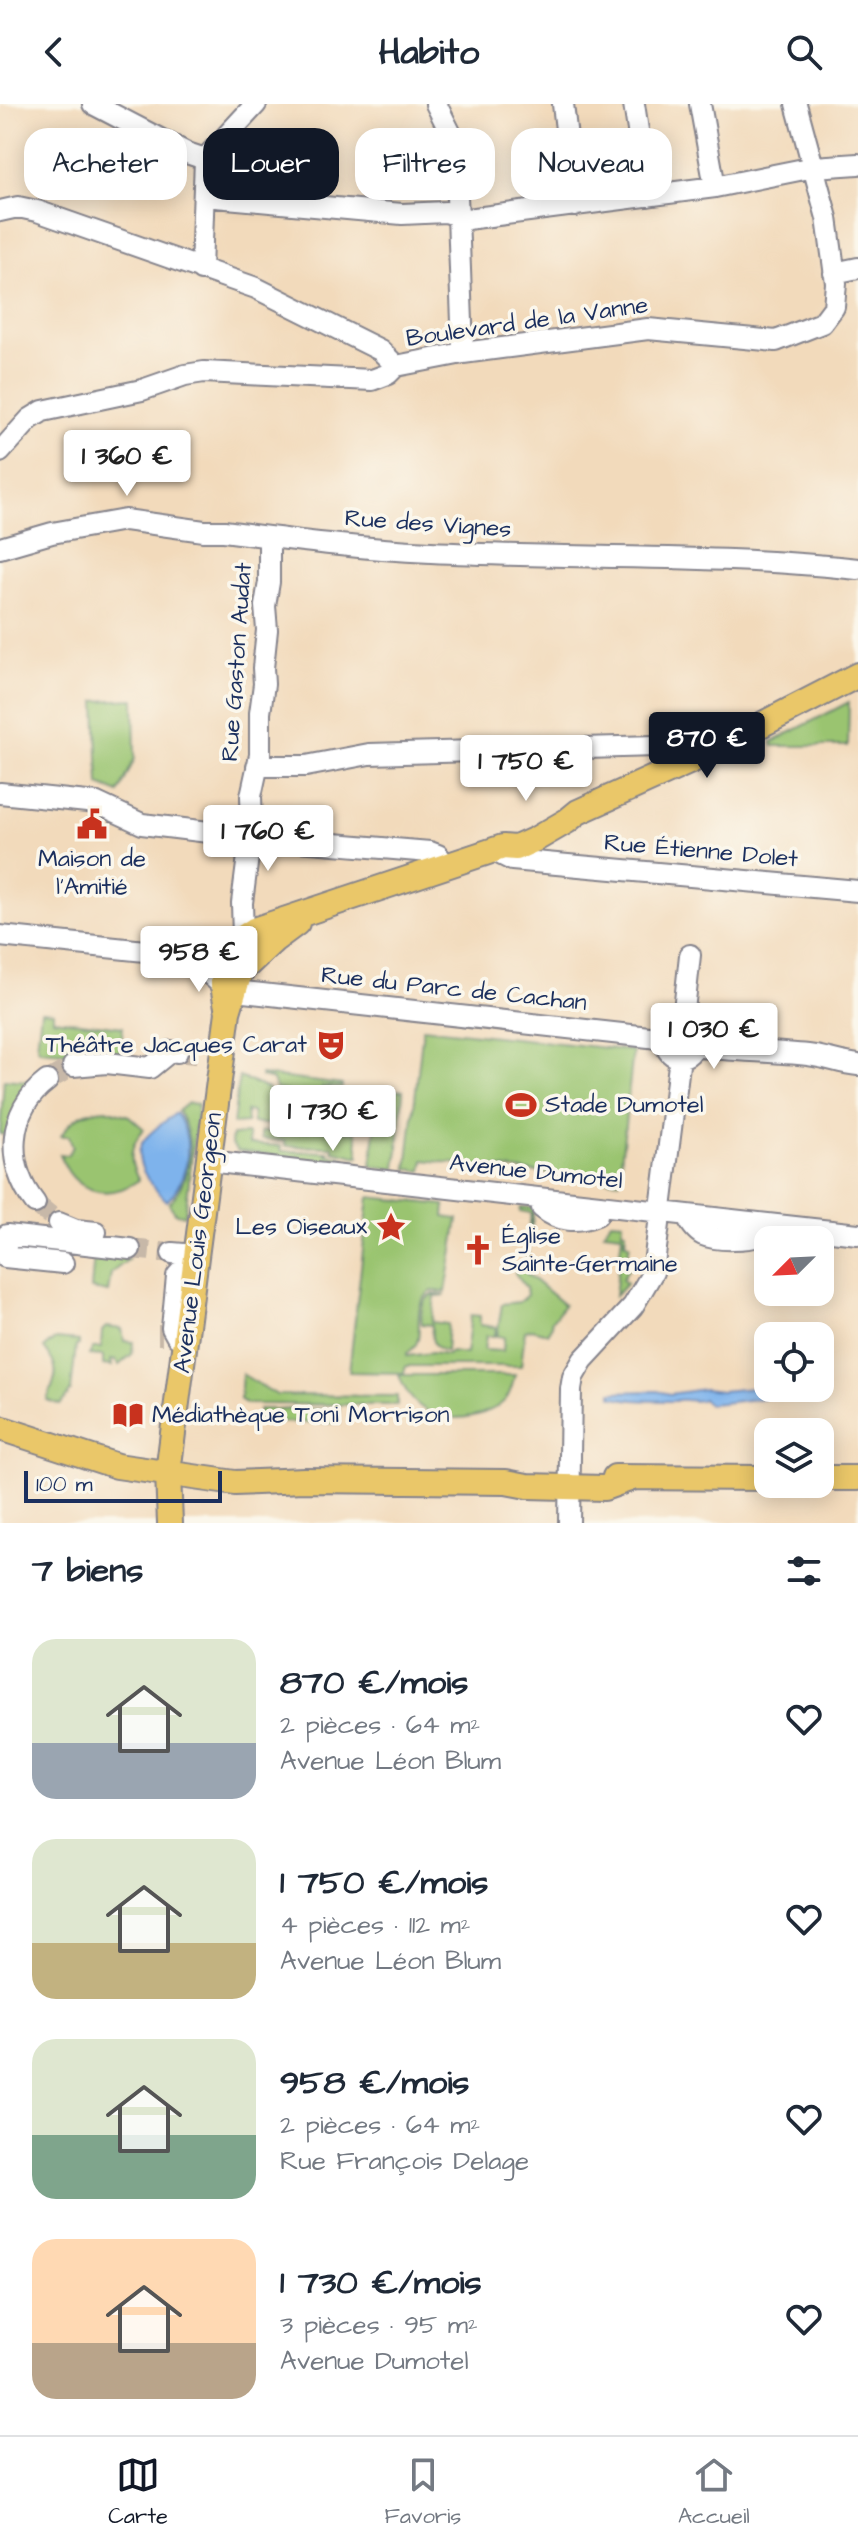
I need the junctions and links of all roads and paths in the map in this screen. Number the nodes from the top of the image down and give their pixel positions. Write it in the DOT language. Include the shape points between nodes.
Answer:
graph roads {
  1 [pos="93,104"];
  2 [pos="256,104"];
  3 [pos="436,104"];
  4 [pos="563,104"];
  5 [pos="634,104"];
  6 [pos="700,104"];
  7 [pos="796,104"];
  8 [pos="234,128"];
  9 [pos="638,128"];
  10 [pos="203,158"];
  11 [pos="858,164"];
  12 [pos="814,167"];
  13 [pos="715,187"];
  14 [pos="672,193"];
  15 [pos="204,200"];
  16 [pos="248,200"];
  17 [pos="619,200"];
  18 [pos="575,206"];
  19 [pos="0,211"];
  20 [pos="458,216"];
  21 [pos="858,268"];
  22 [pos="201,270"];
  23 [pos="834,273"];
  24 [pos="463,349"];
  25 [pos="396,366"];
  26 [pos="0,452"];
  27 [pos="269,537"];
  28 [pos="0,548"];
  29 [pos="858,569"];
  30 [pos="858,675"];
  31 [pos="691,761"];
  32 [pos="257,766"];
  33 [pos="0,793"];
  34 [pos="578,812"];
  35 [pos="250,837"];
  36 [pos="403,849"];
  37 [pos="498,849"];
  38 [pos="538,851"];
  39 [pos="447,867"];
  40 [pos="408,880"];
  41 [pos="858,891"];
  42 [pos="315,910"];
  43 [pos="0,936"];
  44 [pos="690,955"];
  45 [pos="189,956"];
  46 [pos="236,967"];
  47 [pos="674,1034"];
  48 [pos="687,1051"];
  49 [pos="177,1052"];
  50 [pos="858,1065"];
  51 [pos="73,1066"];
  52 [pos="47,1081"];
  53 [pos="208,1161"];
  54 [pos="35,1203"];
  55 [pos="598,1205"];
  56 [pos="542,1208"];
  57 [pos="662,1212"];
  58 [pos="686,1215"];
  59 [pos="59,1223"];
  60 [pos="858,1234"];
  61 [pos="754,1237"];
  62 [pos="63,1263"];
  63 [pos="0,1428"];
  64 [pos="169,1465"];
  65 [pos="754,1478"];
  66 [pos="834,1478"];
  67 [pos="858,1478"];
  68 [pos="570,1482"];
  69 [pos="170,1523"];
  70 [pos="569,1523"];
  1 -- 10 [label="street"];
  2 -- 8 [label="street"];
  3 -- 20 [label="street" via="454,140"];
  4 -- 18 [label="street"];
  5 -- 9 [label="street"];
  6 -- 13 [label="street"];
  7 -- 12 [label="street"];
  11 -- 12 [label="street"];
  12 -- 13 [label="street"];
  12 -- 23 [label="street"];
  13 -- 14 [label="street"];
  15 -- 22 [label="street"];
  16 -- 20 [label="street"];
  17 -- 18 [label="street"];
  18 -- 20 [label="street"];
  19 -- 22 [label="street, Boulevard de la Vanne" via="37,211"];
  20 -- 24 [label="street"];
  21 -- 23 [label="street"];
  22 -- 25 [label="street, Boulevard de la Vanne" via="256,288 380,350"];
  23 -- 25 [label="street, Boulevard de la Vanne" via="836,291 829,316 776,341 648,329"];
  25 -- 26 [label="street" via="372,380 185,375 43,411"];
  27 -- 28 [label="street, Rue des Vignes" via="125,520"];
  27 -- 29 [label="street, Rue des Vignes" via="427,557 703,558"];
  27 -- 32 [label="street, Rue Gaston Audat"];
  30 -- 31 [label="main road"];
  31 -- 32 [label="street" via="656,746 369,754 306,766"];
  31 -- 34 [label="main road"];
  32 -- 35 [label="street, Rue Gaston Audat"];
  33 -- 35 [label="street" via="97,803 142,824"];
  34 -- 37 [label="main road" via="522,831"];
  34 -- 38 [label="main road"];
  35 -- 36 [label="street"];
  35 -- 46 [label="street, Avenue Louis Georgeon"];
  36 -- 39 [label="street" via="438,855"];
  36 -- 40 [label="street"];
  37 -- 38 [label="main road"];
  37 -- 39 [label="main road"];
  38 -- 41 [label="street, Rue Étienne Dolet"];
  39 -- 40 [label="main road"];
  40 -- 42 [label="main road"];
  42 -- 46 [label="main road"];
  42 -- 46 [label="main road"];
  43 -- 45 [label="street, Rue du Parc de Cachan"];
  44 -- 47 [label="street"];
  45 -- 46 [label="street, Rue du Parc de Cachan"];
  45 -- 46 [label="street"];
  46 -- 47 [label="street, Rue du Parc de Cachan"];
  46 -- 53 [label="main road, Avenue Louis Georgeon" via="213,1055"];
  47 -- 48 [label="street" via="692,1035"];
  48 -- 50 [label="street" via="752,1049"];
  48 -- 57 [label="street"];
  49 -- 51 [label="street" via="150,1068"];
  52 -- 54 [label="street" via="25,1103 14,1139 18,1175"];
  53 -- 55 [label="street, Avenue Dumotel"];
  53 -- 64 [label="main road, Avenue Louis Georgeon" via="184,1262"];
  55 -- 56 [label="street" via="597,1215 584,1221 556,1218"];
  55 -- 57 [label="street, Avenue Dumotel"];
  57 -- 58 [label="street, Avenue Dumotel"];
  57 -- 68 [label="street" via="651,1280 573,1377"];
  58 -- 60 [label="street, Avenue Dumotel"];
  58 -- 61 [label="street" via="704,1236"];
  59 -- 62 [label="street" via="131,1243 108,1249 7,1235 5,1257"];
  63 -- 64 [label="main road" via="117,1466"];
  64 -- 68 [label="main road" via="234,1471 263,1480 527,1486"];
  64 -- 69 [label="main road, Avenue Louis Georgeon"];
  65 -- 68 [label="main road"];
  66 -- 67 [label="main road"];
  68 -- 70 [label="street"];
}
